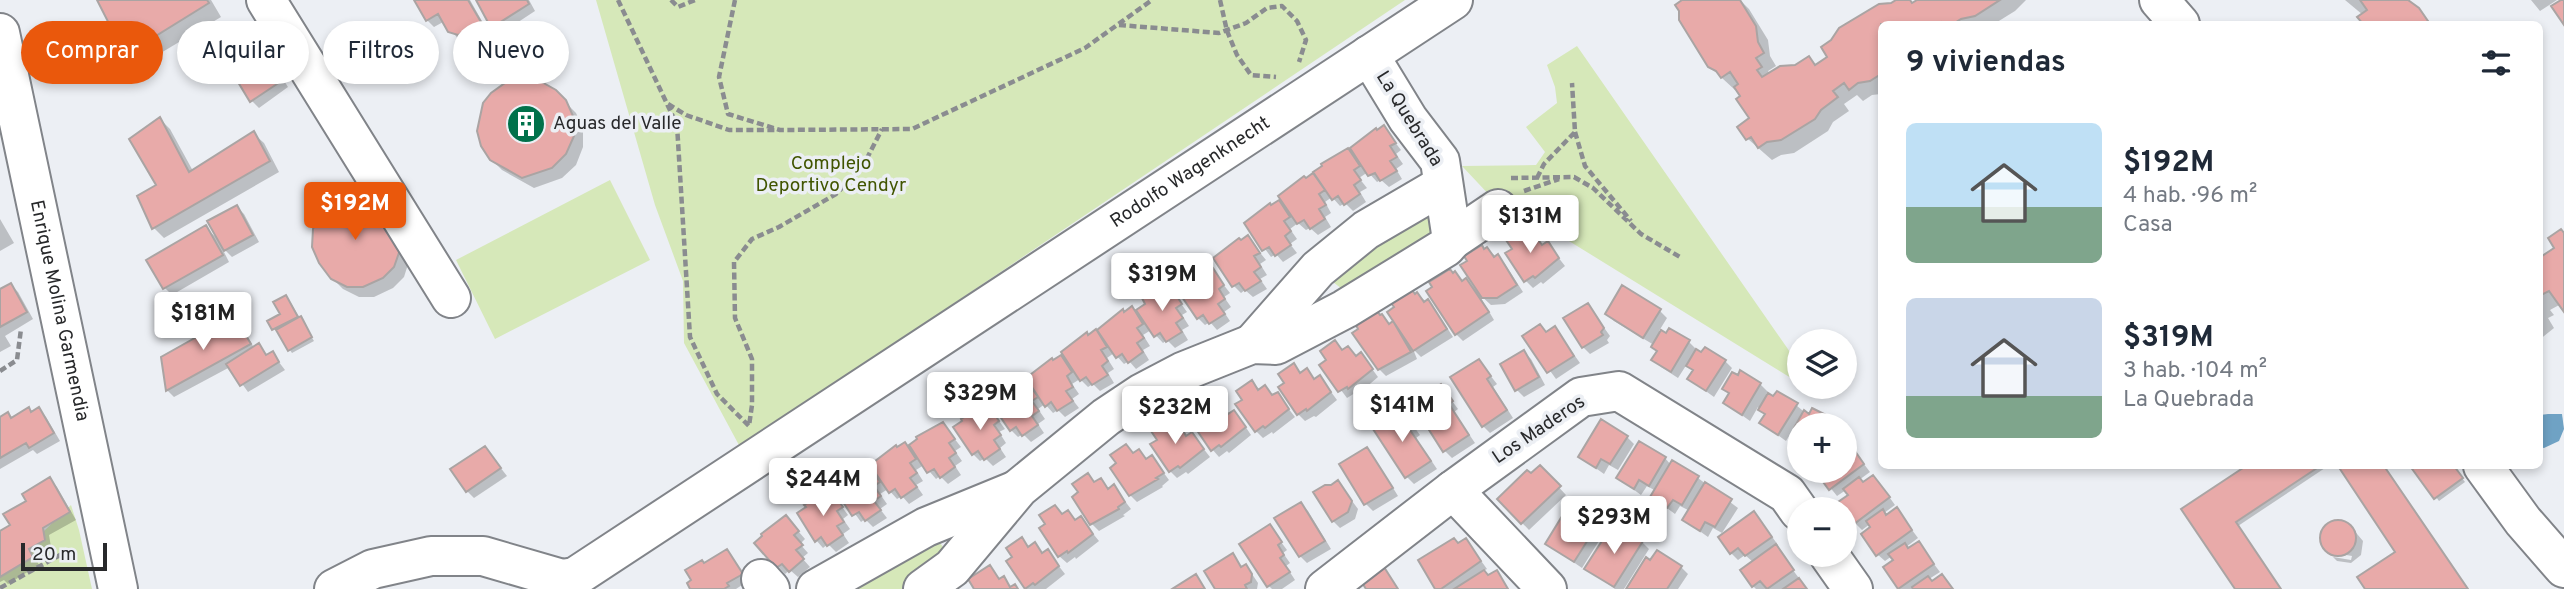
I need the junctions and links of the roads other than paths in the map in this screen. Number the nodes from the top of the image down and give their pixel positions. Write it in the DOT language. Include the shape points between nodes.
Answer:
graph roads {
  1 [pos="266,0"];
  2 [pos="1453,0"];
  3 [pos="2159,0"];
  4 [pos="2177,21"];
  5 [pos="0,33"];
  6 [pos="1369,55"];
  7 [pos="1443,185"];
  8 [pos="1498,193"];
  9 [pos="1452,240"];
  10 [pos="1318,269"];
  11 [pos="451,298"];
  12 [pos="1345,309"];
  13 [pos="1252,344"];
  14 [pos="2485,469"];
  15 [pos="1019,488"];
  16 [pos="1453,490"];
  17 [pos="1789,497"];
  18 [pos="926,527"];
  19 [pos="1837,567"];
  20 [pos="2564,568"];
  21 [pos="937,582"];
  22 [pos="118,589"];
  23 [pos="334,589"];
  24 [pos="816,589"];
  25 [pos="1325,589"];
  26 [pos="1547,589"];
  27 [pos="1853,589"];
  1 -- 11 [label="street"];
  2 -- 6 [label="street, Rodolfo Wagenknecht"];
  3 -- 4 [label="street"];
  5 -- 22 [label="street, Enrique Molina Garmendia"];
  6 -- 7 [label="street, La Quebrada" via="1440,161"];
  6 -- 23 [label="street, Rodolfo Wagenknecht" via="575,577 562,579 483,556 431,556 373,569"];
  7 -- 9 [label="street, La Quebrada"];
  7 -- 10 [label="street, La Quebrada" via="1366,230"];
  8 -- 9 [label="street"];
  9 -- 12 [label="street, La Quebrada"];
  10 -- 12 [label="street" via="1321,282"];
  10 -- 13 [label="street, La Quebrada"];
  12 -- 13 [label="street, La Quebrada" via="1276,345"];
  13 -- 15 [label="street, La Quebrada" via="1142,393"];
  14 -- 20 [label="street"];
  15 -- 18 [label="street, La Quebrada"];
  15 -- 21 [label="street, La Quebrada"];
  16 -- 17 [label="street, Los Maderos" via="1581,397 1619,391"];
  16 -- 25 [label="street, Los Maderos"];
  16 -- 26 [label="street"];
  18 -- 21 [label="street, La Quebrada" via="947,542"];
  18 -- 24 [label="street, La Quebrada"];
  19 -- 27 [label="street"];
}
